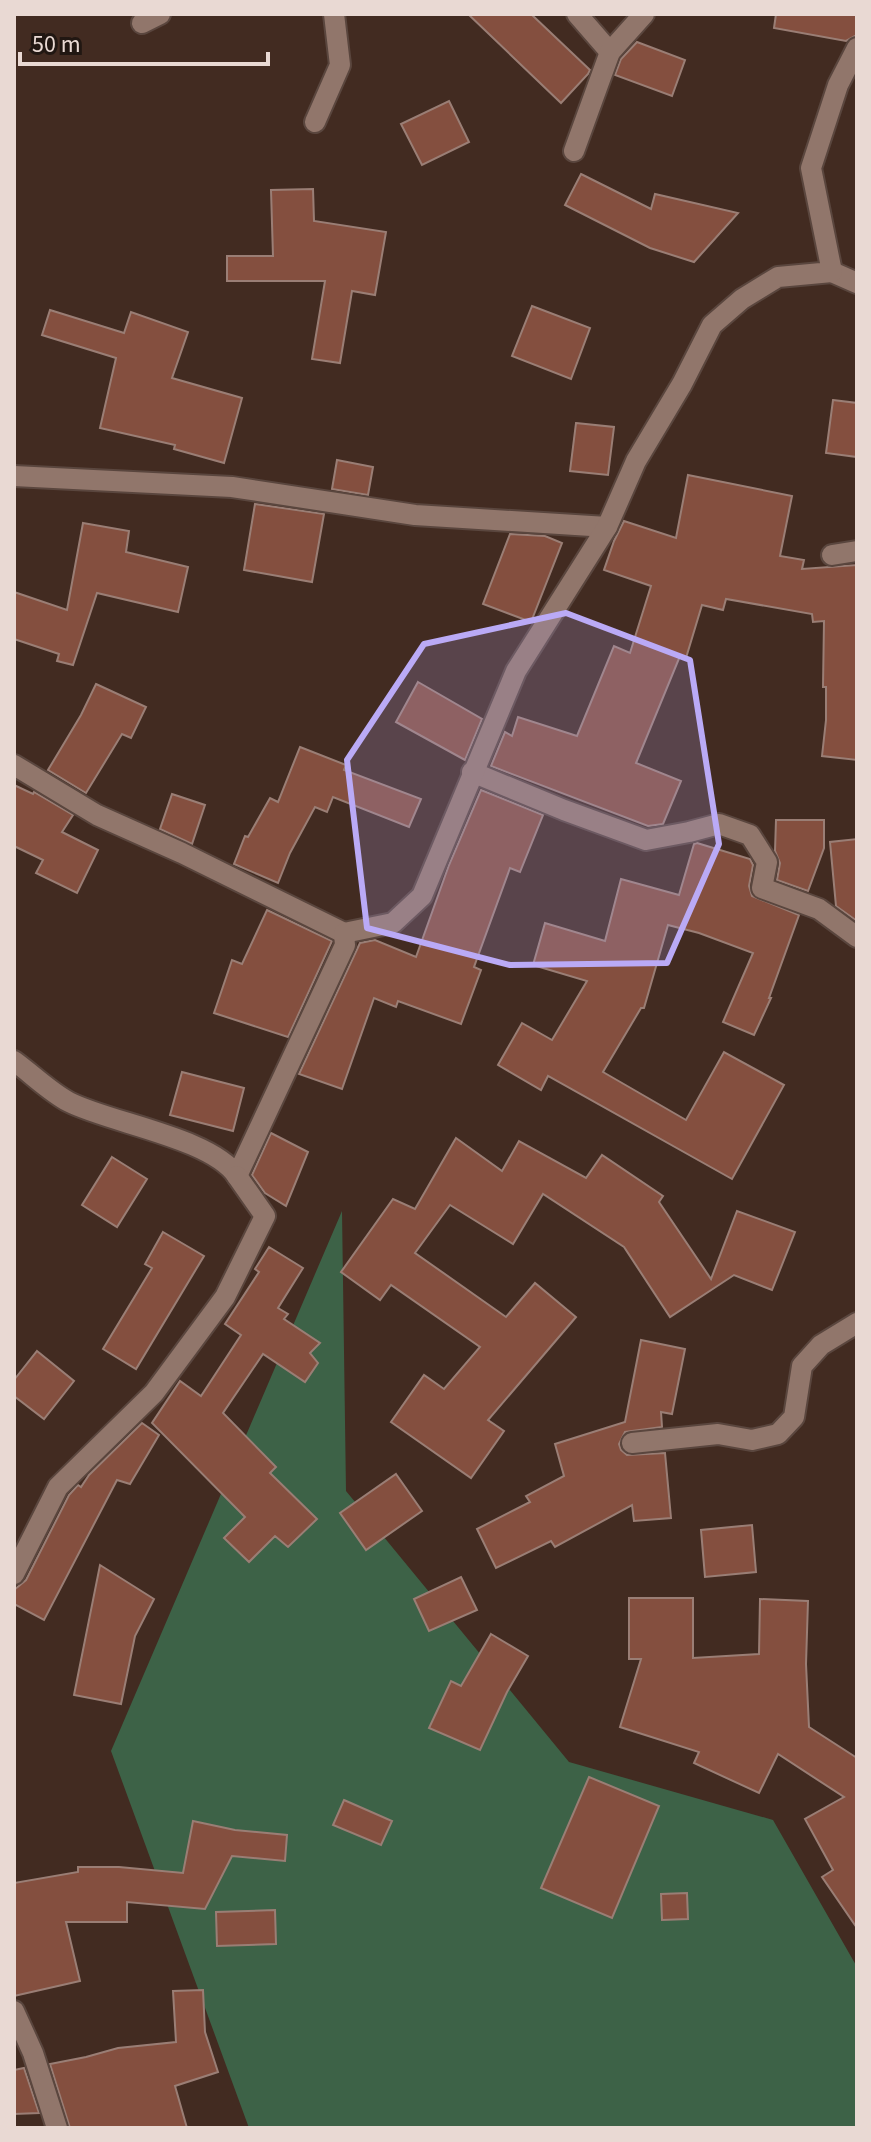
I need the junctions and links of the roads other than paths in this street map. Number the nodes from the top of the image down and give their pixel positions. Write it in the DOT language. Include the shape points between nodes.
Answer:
graph roads {
  1 [pos="334,14"];
  2 [pos="577,14"];
  3 [pos="644,14"];
  4 [pos="857,48"];
  5 [pos="610,52"];
  6 [pos="315,122"];
  7 [pos="574,151"];
  8 [pos="832,272"];
  9 [pos="857,283"];
  10 [pos="14,476"];
  11 [pos="607,527"];
  12 [pos="857,551"];
  13 [pos="832,555"];
  14 [pos="14,765"];
  15 [pos="472,772"];
  16 [pos="344,933"];
  17 [pos="857,937"];
  18 [pos="14,1061"];
  19 [pos="237,1176"];
  20 [pos="857,1323"];
  21 [pos="632,1443"];
  22 [pos="14,1574"];
  23 [pos="14,2011"];
  24 [pos="57,2128"];
  1 -- 6 [label="street" via="340,65"];
  2 -- 5 [label="street"];
  3 -- 5 [label="street"];
  4 -- 8 [label="street" via="838,85 811,168"];
  5 -- 7 [label="street"];
  8 -- 9 [label="street"];
  8 -- 11 [label="street" via="778,277 712,325 636,461"];
  10 -- 11 [label="street" via="232,487 415,515"];
  11 -- 15 [label="street" via="516,671"];
  12 -- 13 [label="street"];
  14 -- 16 [label="street" via="97,815"];
  15 -- 16 [label="street" via="422,896 393,923"];
  15 -- 17 [label="street" via="646,840 719,824 750,835 767,862 762,888 819,909"];
  16 -- 19 [label="street" via="345,945"];
  18 -- 19 [label="street" via="69,1102 228,1162"];
  19 -- 22 [label="street" via="265,1216 225,1297 154,1393 58,1487"];
  20 -- 21 [label="street" via="821,1345 802,1366 794,1417 778,1434 752,1440 718,1434"];
  23 -- 24 [label="street"];
}
